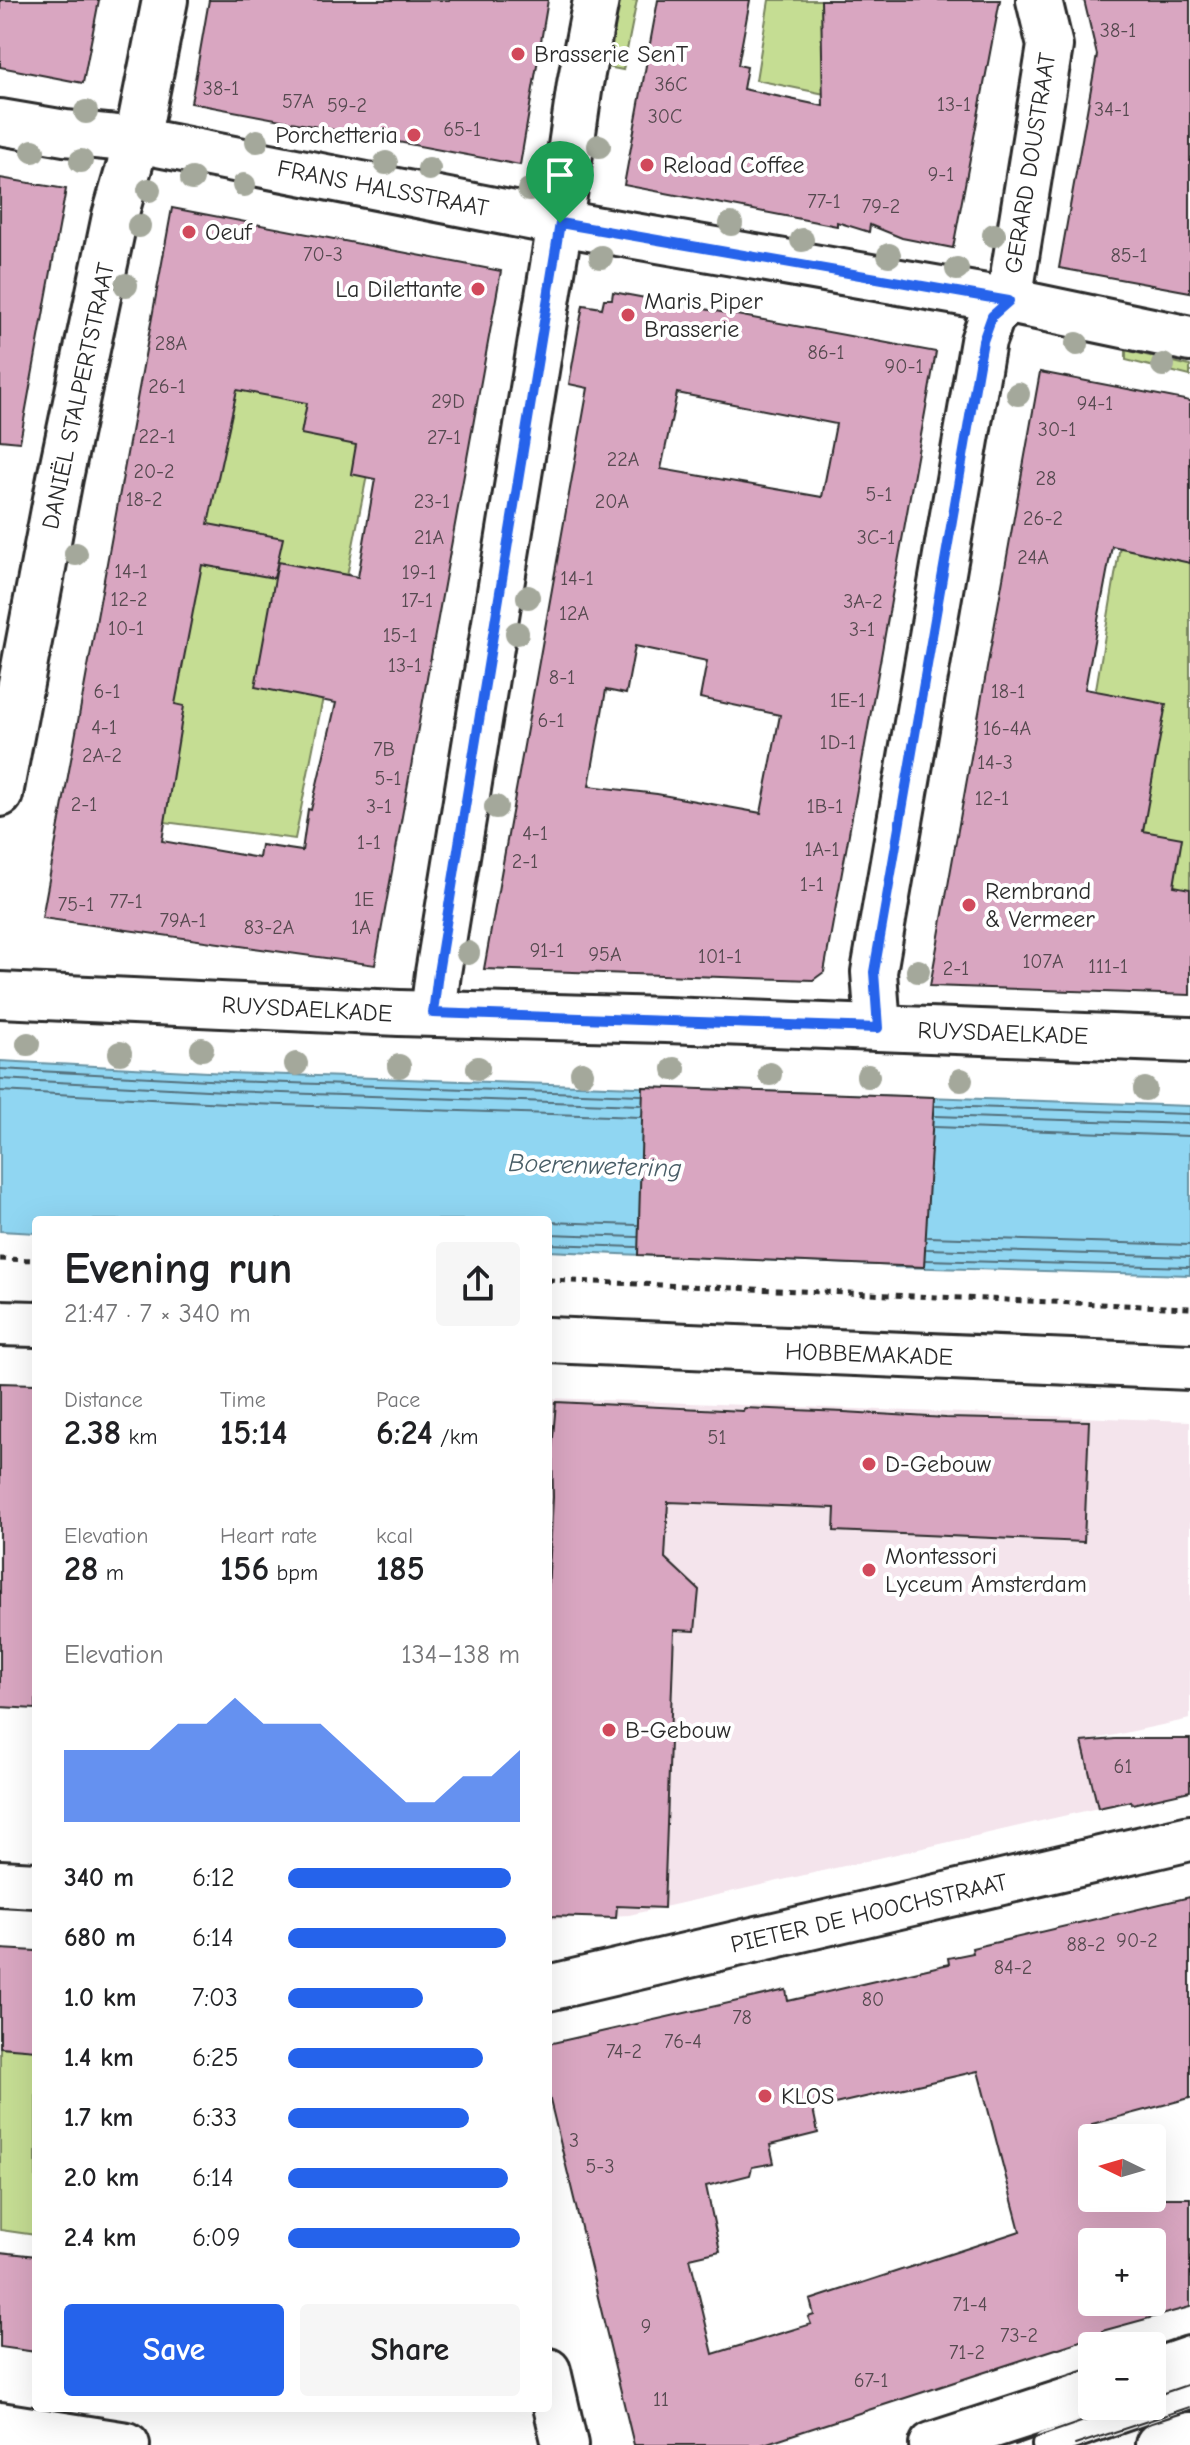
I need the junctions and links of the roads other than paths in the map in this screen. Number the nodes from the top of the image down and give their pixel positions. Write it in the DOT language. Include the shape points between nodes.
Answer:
graph roads {
  1 [pos="165,0"];
  2 [pos="596,0"];
  3 [pos="1039,0"];
  4 [pos="0,122"];
  5 [pos="137,140"];
  6 [pos="560,223"];
  7 [pos="1009,301"];
  8 [pos="1190,339"];
  9 [pos="0,794"];
  10 [pos="0,995"];
  11 [pos="433,1013"];
  12 [pos="878,1028"];
  13 [pos="1190,1040"];
  14 [pos="0,1323"];
  15 [pos="32,1324"];
  16 [pos="552,1340"];
  17 [pos="1190,1367"];
  18 [pos="1190,1838"];
  19 [pos="0,1883"];
  20 [pos="32,1885"];
  21 [pos="552,1987"];
  22 [pos="1190,2359"];
  23 [pos="1166,2367"];
  24 [pos="552,2388"];
  25 [pos="1190,2395"];
  26 [pos="1078,2398"];
  27 [pos="0,2425"];
  28 [pos="1190,2435"];
  29 [pos="127,2445"];
  30 [pos="565,2445"];
  31 [pos="932,2445"];
  32 [pos="1046,2445"];
  33 [pos="1158,2445"];
  1 -- 5 [label="street, DANIËL STALPERTSTRAAT"];
  2 -- 6 [label="street"];
  3 -- 7 [label="street, GERARD DOUSTRAAT" via="1050,46"];
  4 -- 5 [label="street, FRANS HALSSTRAAT"];
  5 -- 6 [label="street, FRANS HALSSTRAAT"];
  5 -- 9 [label="street, DANIËL STALPERTSTRAAT" via="115,216 66,447"];
  6 -- 7 [label="street, FRANS HALSSTRAAT"];
  6 -- 11 [label="street"];
  7 -- 8 [label="street, FRANS HALSSTRAAT"];
  7 -- 12 [label="street, GERARD DOUSTRAAT" via="992,316 983,341 874,972"];
  10 -- 11 [label="street, RUYSDAELKADE"];
  11 -- 12 [label="street, RUYSDAELKADE"];
  12 -- 13 [label="street, RUYSDAELKADE"];
  14 -- 15 [label="street"];
  16 -- 17 [label="street, HOBBEMAKADE"];
  18 -- 21 [label="street, PIETER DE HOOCHSTRAAT"];
  19 -- 20 [label="street"];
  22 -- 23 [label="street"];
  24 -- 30 [label="street"];
  25 -- 32 [label="lane"];
  26 -- 31 [label="street"];
  27 -- 29 [label="street"];
  28 -- 33 [label="street"];
}
